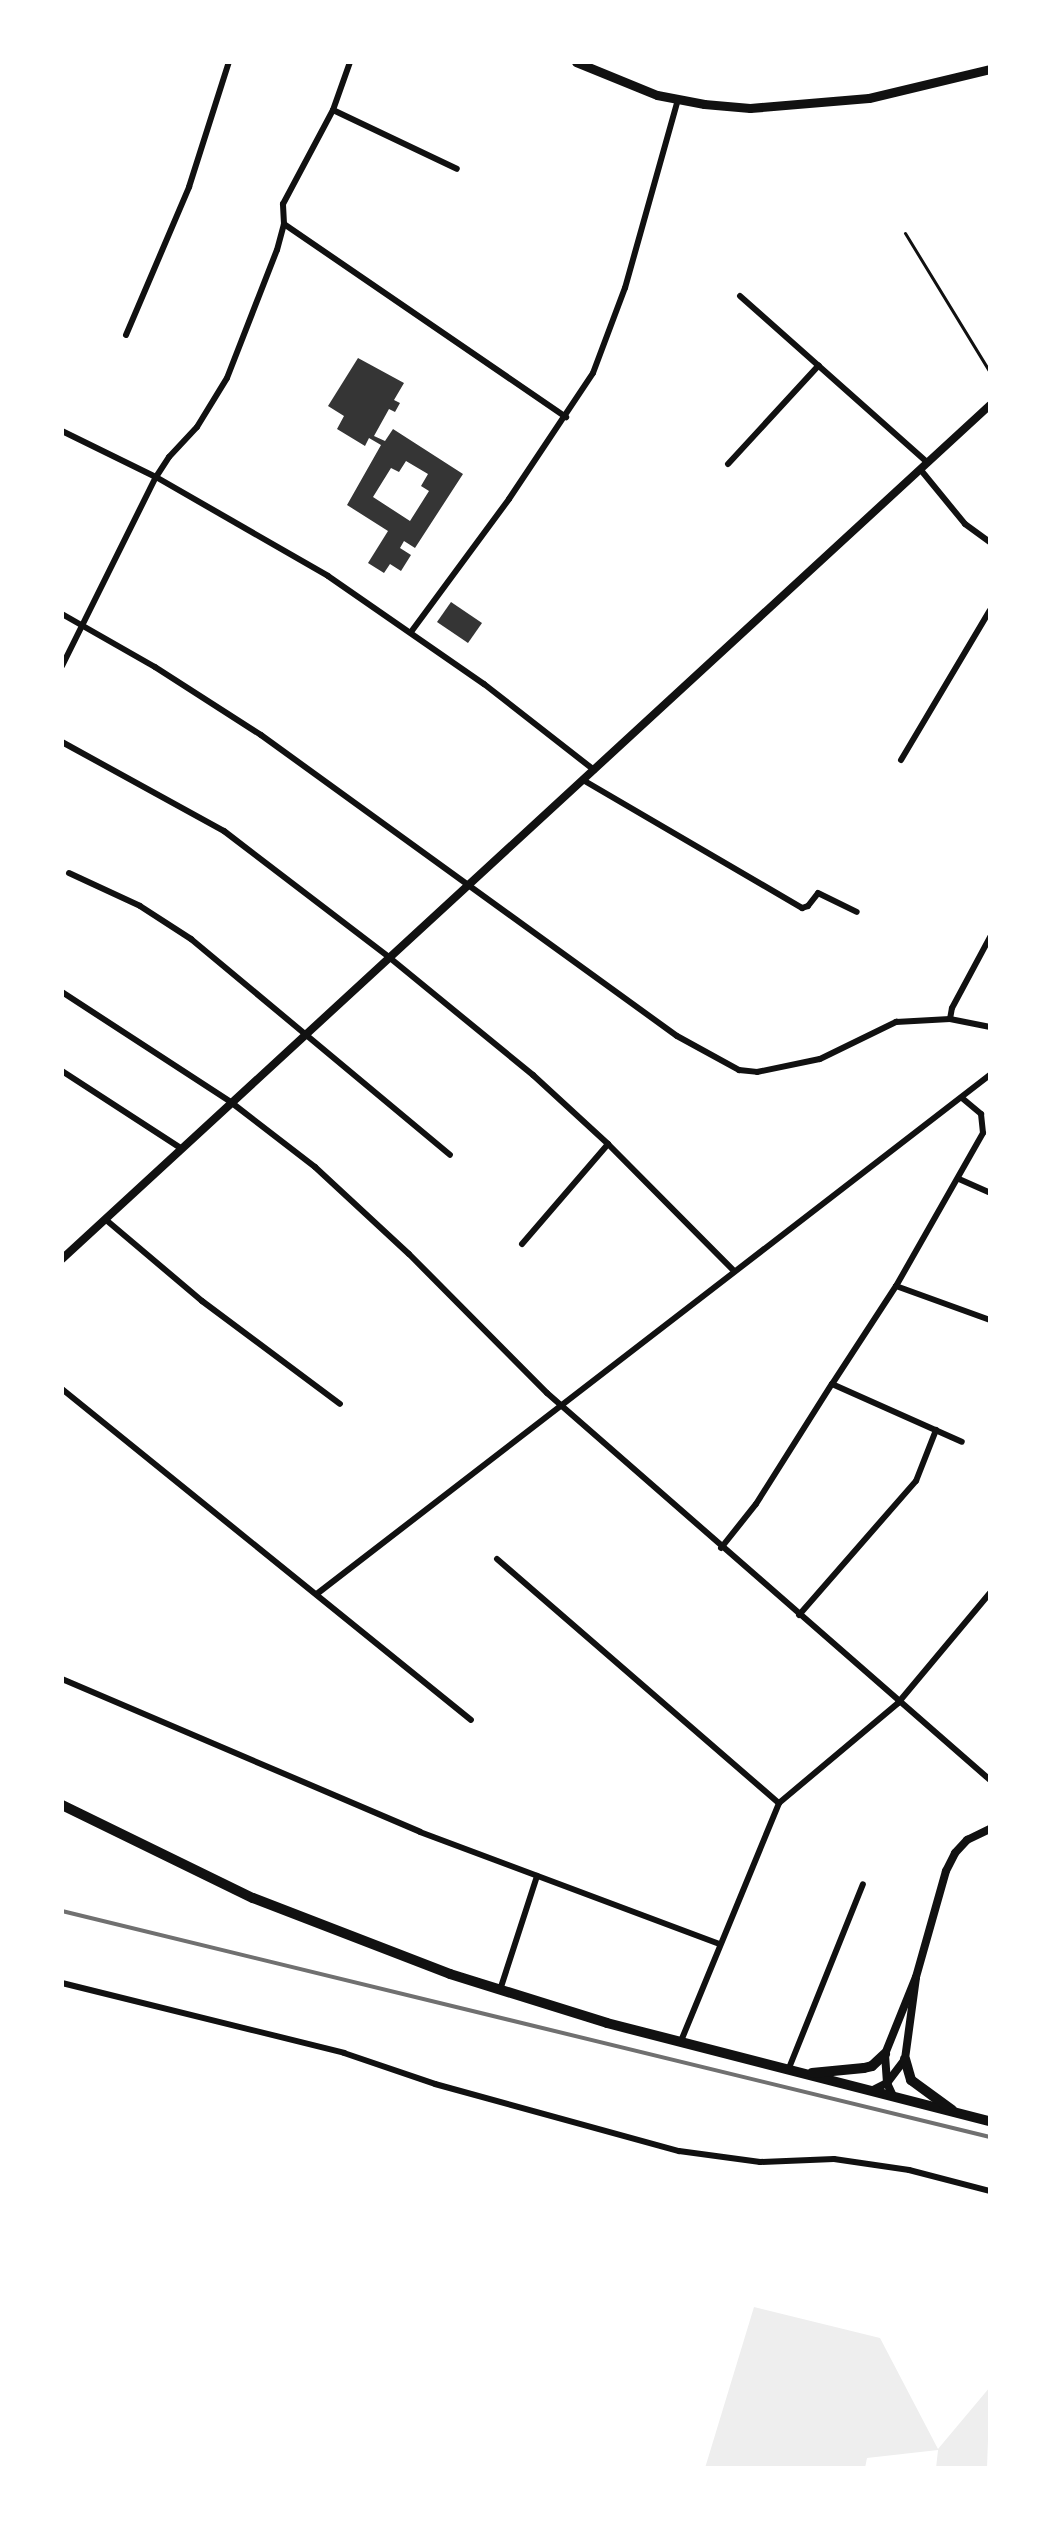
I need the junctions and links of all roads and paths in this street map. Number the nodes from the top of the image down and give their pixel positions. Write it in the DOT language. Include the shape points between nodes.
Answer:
graph roads {
  1 [pos="229,62"];
  2 [pos="350,62"];
  3 [pos="576,62"];
  4 [pos="985,62"];
  5 [pos="990,69"];
  6 [pos="678,100"];
  7 [pos="333,110"];
  8 [pos="457,169"];
  9 [pos="284,224"];
  10 [pos="905,233"];
  11 [pos="740,296"];
  12 [pos="126,335"];
  13 [pos="819,365"];
  14 [pos="990,372"];
  15 [pos="990,405"];
  16 [pos="566,417"];
  17 [pos="62,431"];
  18 [pos="728,464"];
  19 [pos="924,466"];
  20 [pos="156,477"];
  21 [pos="990,542"];
  22 [pos="990,610"];
  23 [pos="62,614"];
  24 [pos="82,624"];
  25 [pos="411,632"];
  26 [pos="62,666"];
  27 [pos="62,742"];
  28 [pos="901,760"];
  29 [pos="594,770"];
  30 [pos="583,780"];
  31 [pos="69,873"];
  32 [pos="467,886"];
  33 [pos="857,912"];
  34 [pos="990,937"];
  35 [pos="390,958"];
  36 [pos="62,992"];
  37 [pos="950,1019"];
  38 [pos="990,1027"];
  39 [pos="308,1033"];
  40 [pos="62,1071"];
  41 [pos="990,1075"];
  42 [pos="962,1098"];
  43 [pos="232,1103"];
  44 [pos="608,1144"];
  45 [pos="182,1149"];
  46 [pos="450,1155"];
  47 [pos="959,1179"];
  48 [pos="990,1193"];
  49 [pos="105,1219"];
  50 [pos="522,1244"];
  51 [pos="62,1259"];
  52 [pos="733,1270"];
  53 [pos="896,1286"];
  54 [pos="990,1320"];
  55 [pos="832,1384"];
  56 [pos="62,1389"];
  57 [pos="340,1404"];
  58 [pos="560,1405"];
  59 [pos="936,1430"];
  60 [pos="962,1442"];
  61 [pos="721,1548"];
  62 [pos="497,1559"];
  63 [pos="318,1593"];
  64 [pos="990,1593"];
  65 [pos="799,1615"];
  66 [pos="62,1679"];
  67 [pos="898,1703"];
  68 [pos="471,1720"];
  69 [pos="990,1780"];
  70 [pos="779,1803"];
  71 [pos="62,1805"];
  72 [pos="990,1829"];
  73 [pos="537,1876"];
  74 [pos="863,1884"];
  75 [pos="719,1944"];
  76 [pos="916,1977"];
  77 [pos="62,1983"];
  78 [pos="500,1990"];
  79 [pos="681,2041"];
  80 [pos="885,2054"];
  81 [pos="905,2059"];
  82 [pos="789,2068"];
  83 [pos="809,2074"];
  84 [pos="887,2083"];
  85 [pos="873,2090"];
  86 [pos="893,2096"];
  87 [pos="953,2111"];
  88 [pos="990,2121"];
  89 [pos="990,2191"];
  1 -- 12 [label="street" via="189,187"];
  2 -- 7 [label="street"];
  3 -- 6 [label="main road"];
  4 -- 5 [label="lane"];
  5 -- 6 [label="main road" via="905,92 831,103 750,108"];
  6 -- 16 [label="street" via="619,308 593,373"];
  7 -- 8 [label="street"];
  7 -- 9 [label="street" via="287,195"];
  9 -- 16 [label="street"];
  9 -- 20 [label="street" via="227,378 197,427"];
  10 -- 14 [label="lane"];
  11 -- 13 [label="street"];
  13 -- 18 [label="street"];
  13 -- 19 [label="street"];
  15 -- 19 [label="street"];
  16 -- 25 [label="street"];
  17 -- 20 [label="street"];
  19 -- 21 [label="street" via="965,524"];
  19 -- 29 [label="street"];
  20 -- 24 [label="street"];
  20 -- 25 [label="street" via="287,550"];
  22 -- 28 [label="street"];
  23 -- 24 [label="street"];
  24 -- 26 [label="street"];
  24 -- 32 [label="street" via="298,761"];
  25 -- 29 [label="street"];
  27 -- 35 [label="street" via="224,831"];
  29 -- 30 [label="street"];
  30 -- 32 [label="street"];
  30 -- 33 [label="street" via="802,908 818,893"];
  31 -- 39 [label="street" via="177,929"];
  32 -- 35 [label="street"];
  32 -- 37 [label="street" via="677,1036 739,1070 757,1072 820,1059 896,1022"];
  34 -- 37 [label="street"];
  35 -- 39 [label="street"];
  35 -- 44 [label="street"];
  36 -- 43 [label="street"];
  37 -- 38 [label="street"];
  39 -- 43 [label="street"];
  39 -- 46 [label="street"];
  40 -- 45 [label="street"];
  41 -- 42 [label="street"];
  42 -- 47 [label="street" via="981,1114 985,1128"];
  42 -- 52 [label="street"];
  43 -- 45 [label="street"];
  43 -- 58 [label="street" via="329,1180"];
  44 -- 50 [label="street"];
  44 -- 52 [label="street"];
  45 -- 49 [label="street"];
  47 -- 48 [label="street"];
  47 -- 53 [label="street"];
  49 -- 51 [label="street"];
  49 -- 57 [label="street" via="202,1301"];
  52 -- 58 [label="street"];
  53 -- 54 [label="street"];
  53 -- 55 [label="street"];
  55 -- 59 [label="street"];
  55 -- 61 [label="street" via="756,1504"];
  56 -- 63 [label="street"];
  58 -- 61 [label="street"];
  58 -- 63 [label="street"];
  59 -- 60 [label="street"];
  59 -- 65 [label="street" via="916,1481"];
  61 -- 65 [label="street"];
  62 -- 70 [label="street"];
  63 -- 68 [label="street"];
  64 -- 67 [label="street"];
  65 -- 67 [label="street"];
  66 -- 73 [label="street" via="420,1832"];
  67 -- 69 [label="street"];
  67 -- 70 [label="street"];
  70 -- 75 [label="street"];
  71 -- 78 [label="main road" via="253,1898"];
  72 -- 76 [label="street" via="967,1840 950,1862"];
  73 -- 75 [label="street"];
  73 -- 78 [label="street"];
  74 -- 82 [label="street"];
  75 -- 79 [label="street"];
  76 -- 80 [label="street"];
  76 -- 81 [label="street"];
  77 -- 89 [label="street" via="344,2053 435,2084 679,2151 760,2162 834,2159 909,2170"];
  78 -- 79 [label="main road"];
  79 -- 82 [label="main road"];
  80 -- 83 [label="main road" via="872,2066"];
  80 -- 84 [label="street"];
  81 -- 84 [label="street"];
  81 -- 87 [label="main road" via="911,2080"];
  82 -- 83 [label="main road"];
  83 -- 85 [label="main road"];
  84 -- 85 [label="street"];
  84 -- 86 [label="street"];
  85 -- 86 [label="main road"];
  86 -- 87 [label="main road"];
  87 -- 88 [label="main road"];
}
